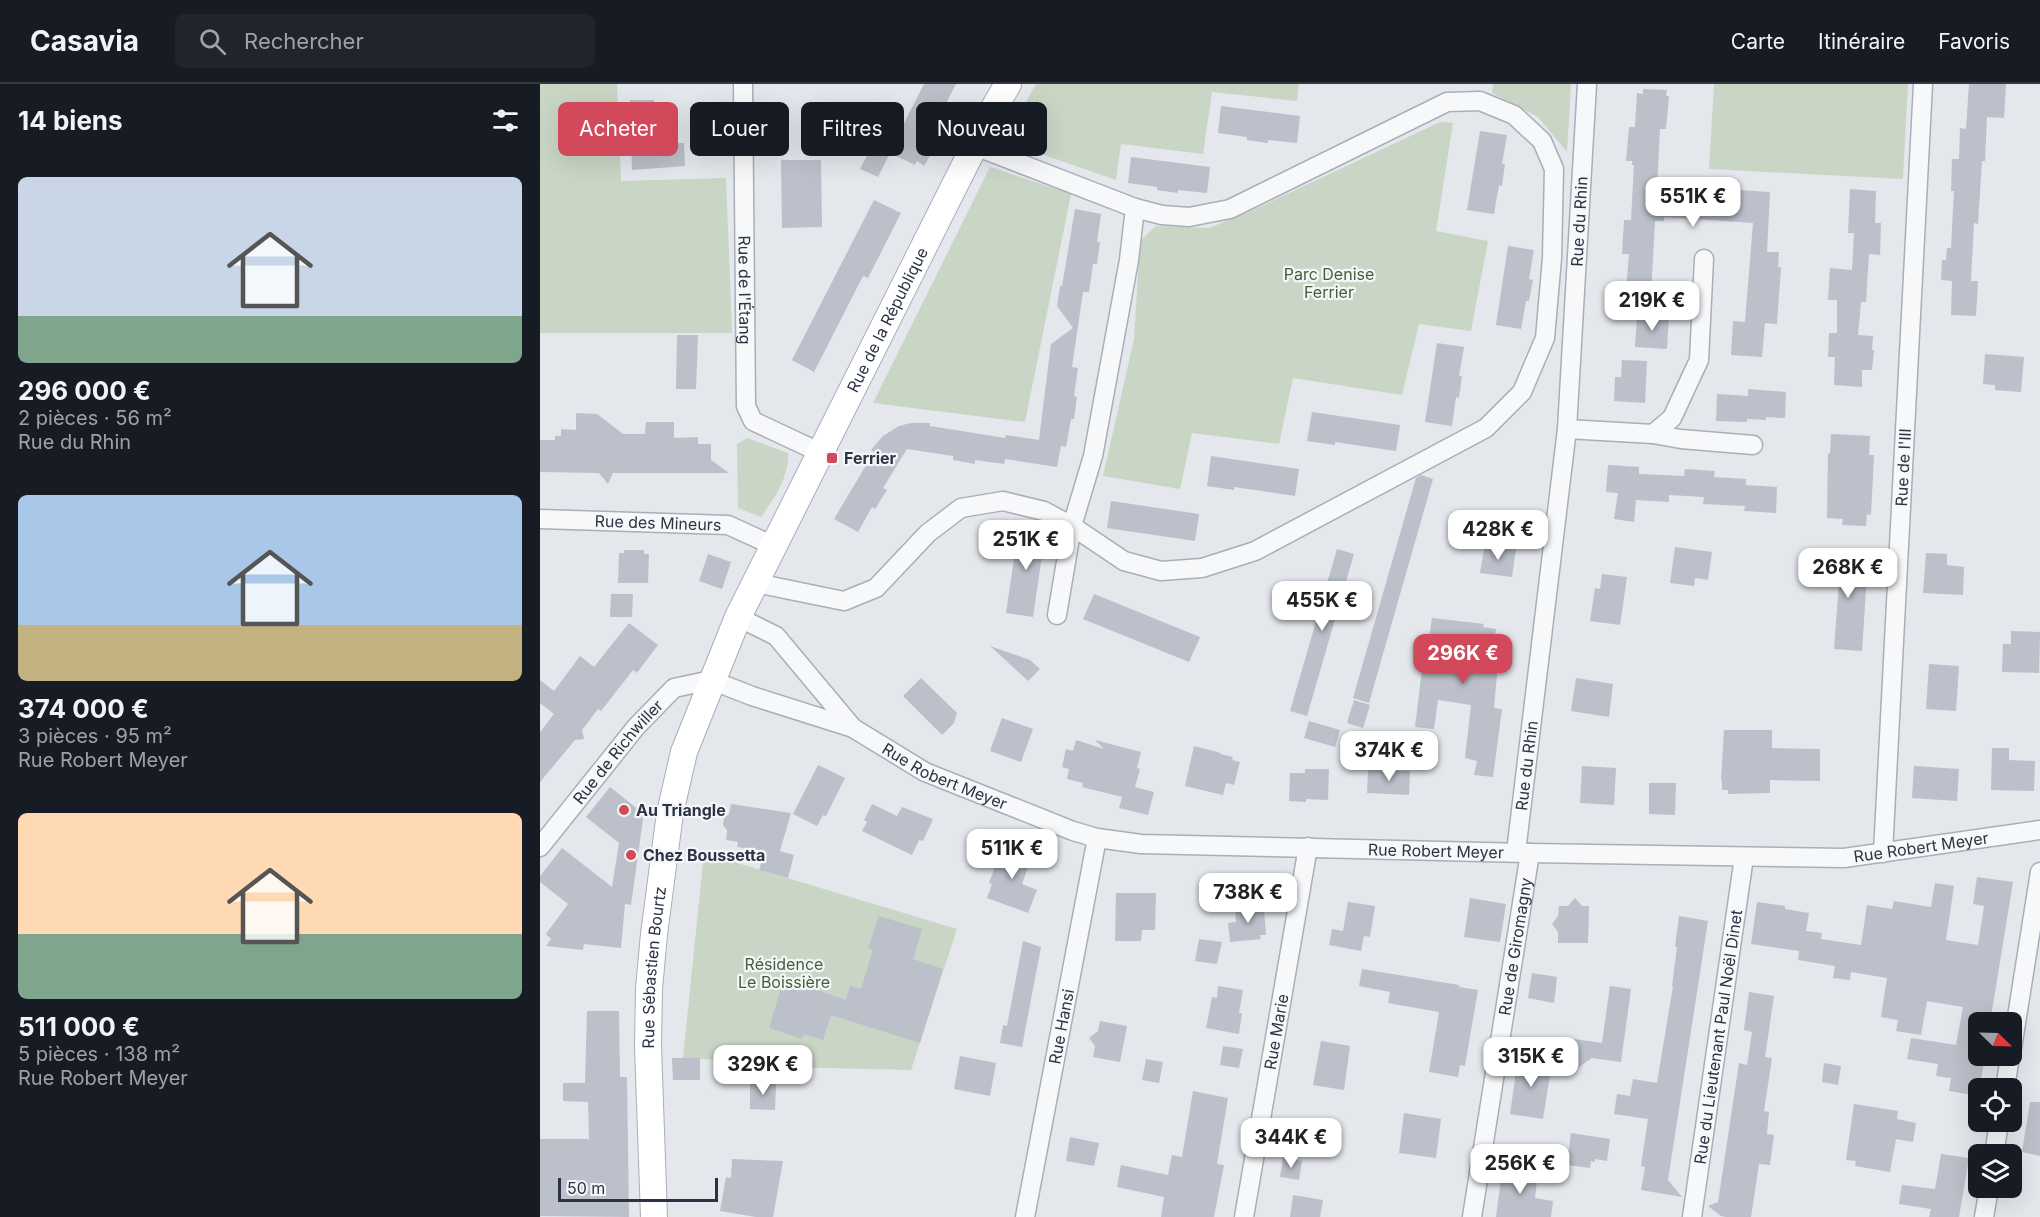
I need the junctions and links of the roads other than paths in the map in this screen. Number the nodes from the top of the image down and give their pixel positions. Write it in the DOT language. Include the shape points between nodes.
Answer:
graph roads {
  1 [pos="743,84"];
  2 [pos="1008,84"];
  3 [pos="1587,84"];
  4 [pos="1923,84"];
  5 [pos="998,102"];
  6 [pos="970,156"];
  7 [pos="1001,156"];
  8 [pos="1135,208"];
  9 [pos="1704,259"];
  10 [pos="1567,429"];
  11 [pos="1653,434"];
  12 [pos="1754,445"];
  13 [pos="819,452"];
  14 [pos="540,519"];
  15 [pos="1072,526"];
  16 [pos="772,551"];
  17 [pos="756,583"];
  18 [pos="1057,615"];
  19 [pos="738,617"];
  20 [pos="711,680"];
  21 [pos="853,728"];
  22 [pos="2040,831"];
  23 [pos="1097,838"];
  24 [pos="540,847"];
  25 [pos="1308,847"];
  26 [pos="1523,853"];
  27 [pos="1883,853"];
  28 [pos="1744,858"];
  29 [pos="2040,872"];
  30 [pos="2018,1012"];
  31 [pos="1987,1198"];
  32 [pos="654,1217"];
  33 [pos="1025,1217"];
  34 [pos="1244,1217"];
  35 [pos="1472,1217"];
  36 [pos="1692,1217"];
  37 [pos="1984,1217"];
  1 -- 13 [label="street, Rue de l'Étang" via="746,406 753,421"];
  2 -- 5 [label="main road, Rue de la République"];
  3 -- 10 [label="street, Rue du Rhin"];
  4 -- 27 [label="street, Rue de l'Ill"];
  6 -- 13 [label="main road, Rue de la République"];
  7 -- 8 [label="street"];
  8 -- 15 [label="street" via="1093,456"];
  8 -- 15 [label="street" via="1189,217 1230,209 1447,102 1480,101 1514,115 1542,141 1554,169 1545,338 1522,392 1486,428 1255,551 1202,568 1161,571 1124,561"];
  9 -- 11 [label="street" via="1699,360 1672,418"];
  10 -- 11 [label="street"];
  10 -- 26 [label="street, Rue du Rhin"];
  11 -- 12 [label="street"];
  13 -- 16 [label="main road, Rue de la République"];
  14 -- 16 [label="street, Rue des Mineurs" via="728,525"];
  15 -- 17 [label="street" via="1044,511 1003,501 961,508 928,533 876,588 844,602"];
  15 -- 18 [label="street"];
  16 -- 17 [label="main road, Rue Sébastien Bourtz"];
  17 -- 19 [label="main road, Rue Sébastien Bourtz"];
  19 -- 20 [label="main road, Rue Sébastien Bourtz"];
  19 -- 21 [label="street, Rue Robert Meyer" via="776,636"];
  20 -- 21 [label="street, Rue Robert Meyer"];
  20 -- 24 [label="street, Rue de Richwiller" via="674,688 636,727"];
  20 -- 32 [label="main road, Rue Sébastien Bourtz" via="684,752 672,802 654,934 648,1046"];
  21 -- 23 [label="street, Rue Robert Meyer" via="925,772"];
  22 -- 27 [label="street, Rue Robert Meyer"];
  23 -- 25 [label="street, Rue Robert Meyer" via="1142,844"];
  23 -- 33 [label="street, Rue Hansi"];
  25 -- 26 [label="street, Rue Robert Meyer"];
  25 -- 34 [label="street, Rue Marie"];
  26 -- 28 [label="street, Rue Robert Meyer"];
  26 -- 35 [label="street, Rue de Giromagny"];
  27 -- 28 [label="street, Rue Robert Meyer" via="1844,858"];
  28 -- 36 [label="street, Rue du Lieutenant Paul Noël Dinet"];
  29 -- 30 [label="street"];
  31 -- 37 [label="street"];
}
